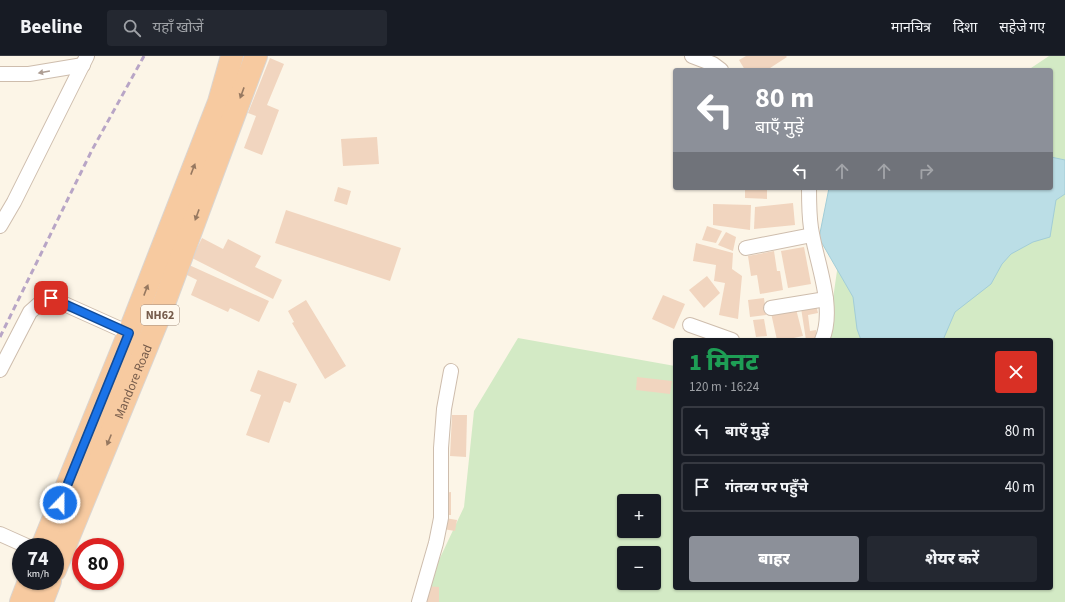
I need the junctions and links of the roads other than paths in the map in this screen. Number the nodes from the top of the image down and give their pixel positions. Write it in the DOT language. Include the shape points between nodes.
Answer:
graph roads {
  1 [pos="232,56"];
  2 [pos="256,56"];
  3 [pos="692,56"];
  4 [pos="85,61"];
  5 [pos="718,68"];
  6 [pos="0,74"];
  7 [pos="809,190"];
  8 [pos="0,226"];
  9 [pos="812,235"];
  10 [pos="746,248"];
  11 [pos="826,299"];
  12 [pos="772,308"];
  13 [pos="690,325"];
  14 [pos="129,333"];
  15 [pos="726,338"];
  16 [pos="823,338"];
  17 [pos="0,370"];
  18 [pos="451,371"];
  19 [pos="0,534"];
  20 [pos="46,538"];
  21 [pos="12,539"];
  22 [pos="64,548"];
  23 [pos="26,590"];
  24 [pos="47,590"];
  25 [pos="21,602"];
  26 [pos="42,602"];
  27 [pos="419,602"];
  14 -- 1 [label="highway, Mandore Road / NH62, one-way" via="219,102"];
  2 -- 22 [label="highway, Mandore Road / NH62, one-way" via="159,317"];
  3 -- 5 [label="street"];
  4 -- 6 [label="street, one-way" via="30,74"];
  4 -- 8 [label="street"];
  7 -- 9 [label="street"];
  9 -- 10 [label="street"];
  9 -- 11 [label="street"];
  11 -- 12 [label="street"];
  11 -- 16 [label="street" via="827,320"];
  13 -- 15 [label="street"];
  14 -- 17 [label="street" via="51,298 38,304 30,312"];
  14 -- 20 [label="highway, Mandore Road / NH62"];
  18 -- 27 [label="street" via="441,440 441,518"];
  19 -- 21 [label="street"];
  23 -- 25 [label="highway"];
  24 -- 26 [label="highway"];
}
